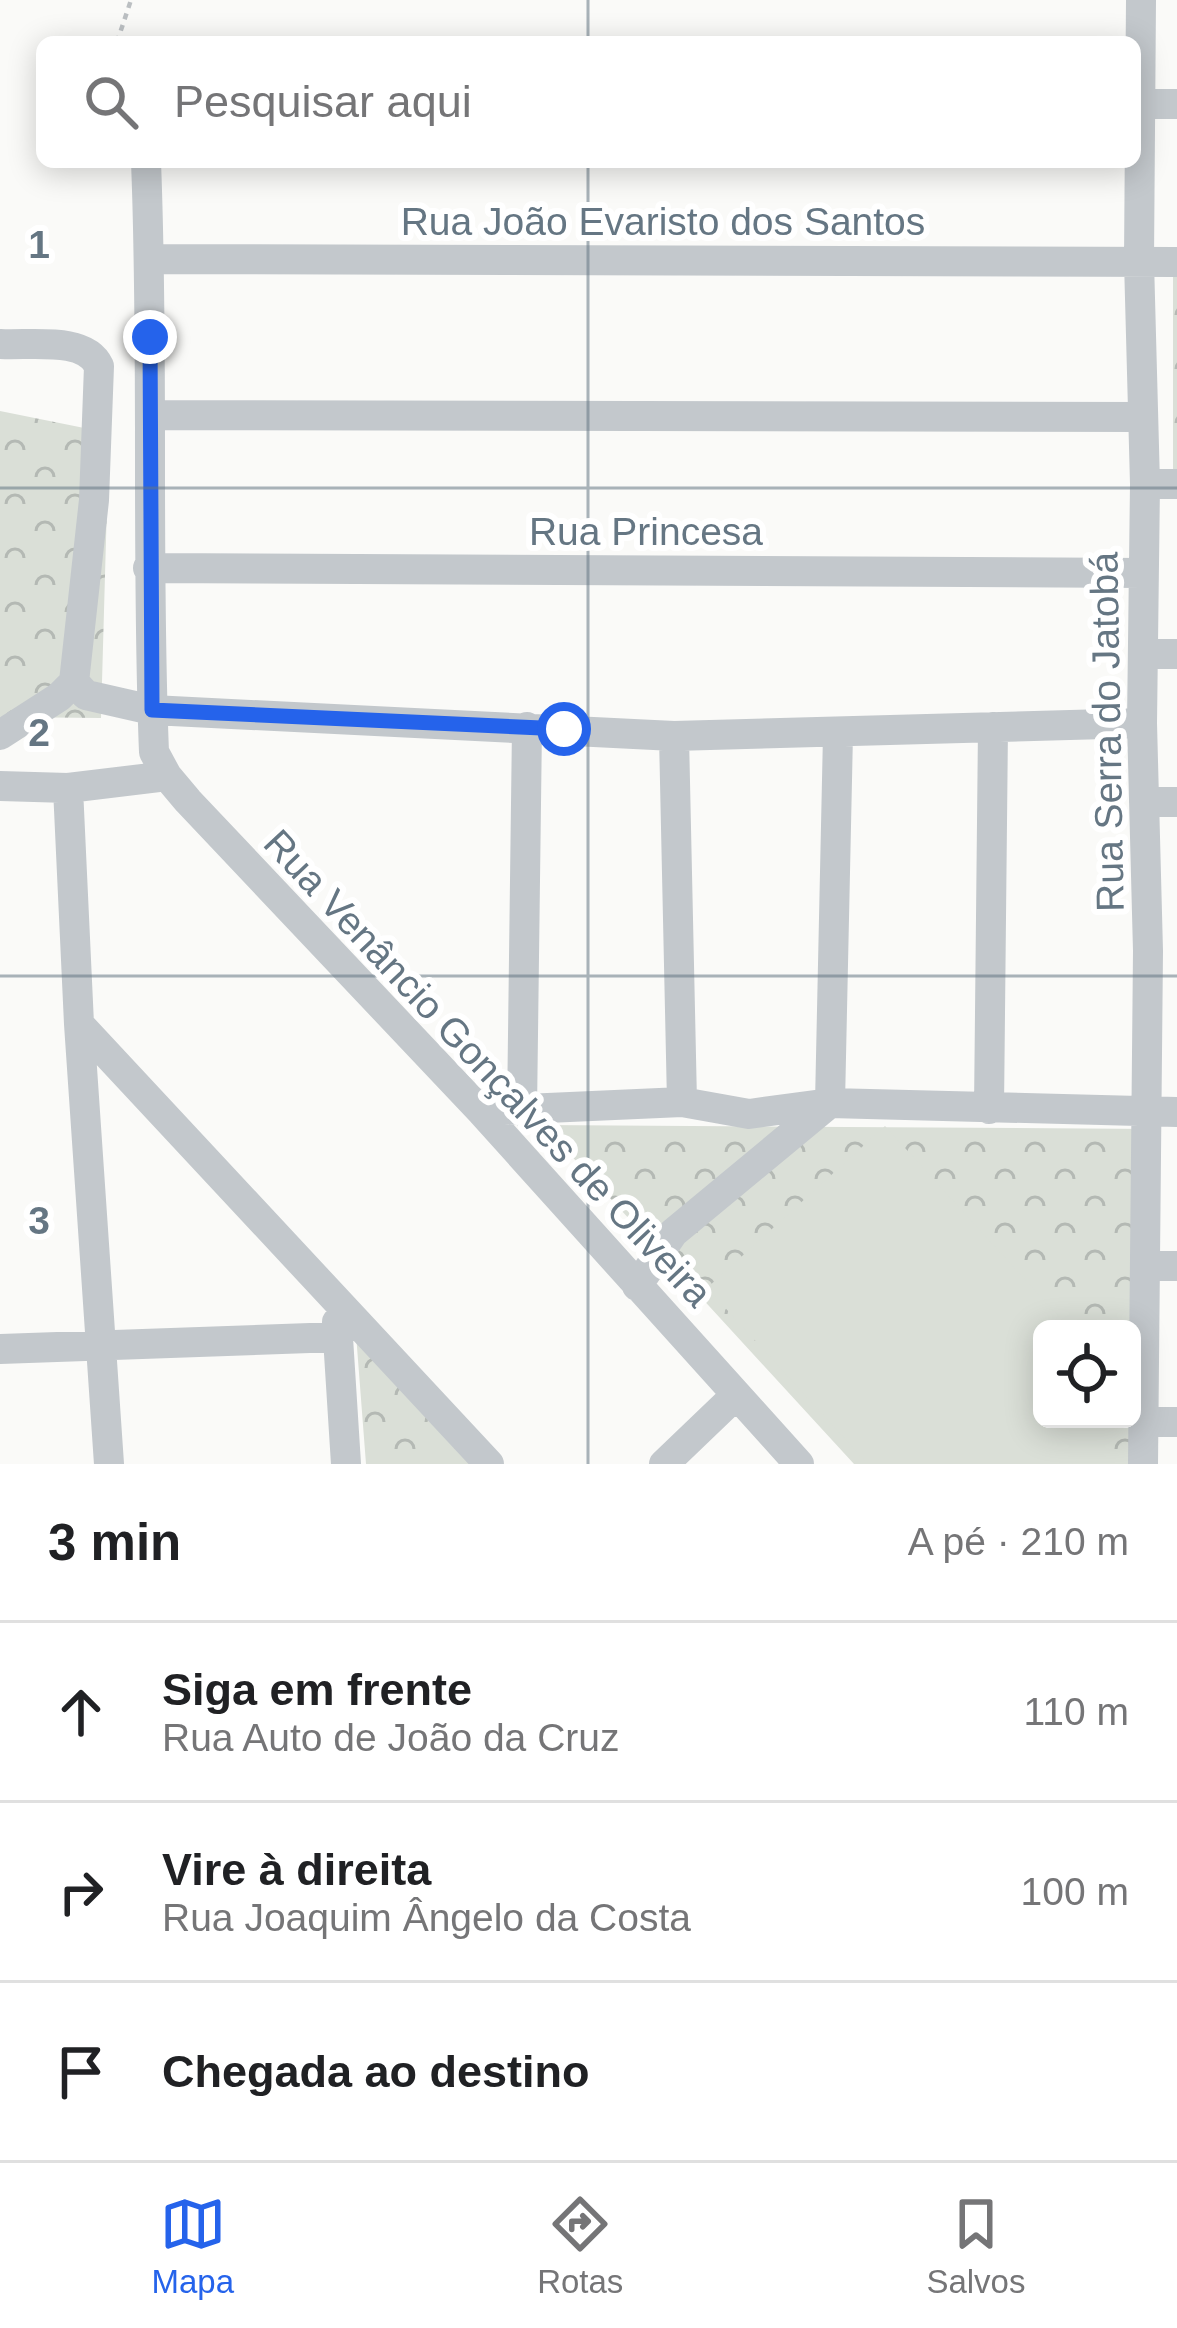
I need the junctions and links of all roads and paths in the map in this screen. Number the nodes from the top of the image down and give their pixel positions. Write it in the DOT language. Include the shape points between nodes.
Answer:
graph roads {
  1 [pos="131,0"];
  2 [pos="1141,0"];
  3 [pos="119,36"];
  4 [pos="1140,36"];
  5 [pos="1141,104"];
  6 [pos="1177,104"];
  7 [pos="146,168"];
  8 [pos="1138,168"];
  9 [pos="150,259"];
  10 [pos="1139,262"];
  11 [pos="1177,262"];
  12 [pos="0,344"];
  13 [pos="150,416"];
  14 [pos="1143,417"];
  15 [pos="1145,484"];
  16 [pos="1177,484"];
  17 [pos="148,568"];
  18 [pos="1143,573"];
  19 [pos="1143,654"];
  20 [pos="1177,654"];
  21 [pos="74,682"];
  22 [pos="152,710"];
  23 [pos="1142,724"];
  24 [pos="527,727"];
  25 [pos="993,727"];
  26 [pos="838,734"];
  27 [pos="0,735"];
  28 [pos="674,736"];
  29 [pos="167,776"];
  30 [pos="0,786"];
  31 [pos="68,788"];
  32 [pos="1144,802"];
  33 [pos="1177,802"];
  34 [pos="1163,952"];
  35 [pos="79,1024"];
  36 [pos="682,1102"];
  37 [pos="830,1103"];
  38 [pos="988,1109"];
  39 [pos="481,1111"];
  40 [pos="522,1111"];
  41 [pos="1144,1112"];
  42 [pos="1177,1112"];
  43 [pos="1162,1266"];
  44 [pos="637,1286"];
  45 [pos="336,1298"];
  46 [pos="338,1337"];
  47 [pos="103,1346"];
  48 [pos="0,1349"];
  49 [pos="736,1396"];
  50 [pos="1144,1422"];
  51 [pos="1177,1422"];
  52 [pos="109,1464"];
  53 [pos="346,1464"];
  54 [pos="489,1464"];
  55 [pos="664,1464"];
  56 [pos="799,1464"];
  57 [pos="1143,1464"];
  1 -- 3 [label="path"];
  2 -- 4 [label="street, Rua Serra do Jatobá"];
  5 -- 6 [label="street"];
  7 -- 9 [label="street, Rua Venâncio Gonçalves de Oliveira"];
  8 -- 10 [label="street, Rua Serra do Jatobá"];
  9 -- 10 [label="street, Rua João Evaristo dos Santos"];
  9 -- 13 [label="street, Rua Venâncio Gonçalves de Oliveira"];
  10 -- 11 [label="street, Rua João Evaristo dos Santos"];
  10 -- 14 [label="street, Rua Serra do Jatobá"];
  12 -- 21 [label="street" via="80,347 99,366"];
  13 -- 14 [label="street"];
  13 -- 17 [label="street, Rua Venâncio Gonçalves de Oliveira"];
  14 -- 15 [label="street, Rua Serra do Jatobá"];
  15 -- 16 [label="street"];
  15 -- 18 [label="street, Rua Serra do Jatobá"];
  17 -- 18 [label="street, Rua Princesa"];
  17 -- 22 [label="street, Rua Venâncio Gonçalves de Oliveira"];
  18 -- 19 [label="street, Rua Serra do Jatobá"];
  19 -- 20 [label="street"];
  19 -- 23 [label="street, Rua Serra do Jatobá"];
  21 -- 22 [label="street" via="86,695"];
  21 -- 27 [label="street"];
  22 -- 24 [label="street"];
  22 -- 29 [label="street, Rua Venâncio Gonçalves de Oliveira" via="154,752"];
  23 -- 25 [label="street"];
  23 -- 32 [label="street, Rua Serra do Jatobá"];
  24 -- 28 [label="street"];
  24 -- 40 [label="street"];
  25 -- 26 [label="street"];
  25 -- 38 [label="street"];
  26 -- 28 [label="street"];
  26 -- 37 [label="street"];
  28 -- 36 [label="street"];
  29 -- 31 [label="street"];
  29 -- 39 [label="street, Rua Venâncio Gonçalves de Oliveira"];
  30 -- 31 [label="street"];
  31 -- 35 [label="street"];
  32 -- 33 [label="street"];
  32 -- 34 [label="street, Rua Serra do Jatobá"];
  34 -- 41 [label="street, Rua Serra do Jatobá"];
  35 -- 45 [label="street"];
  35 -- 47 [label="street"];
  36 -- 37 [label="street" via="749,1114"];
  36 -- 40 [label="street"];
  37 -- 38 [label="street"];
  37 -- 44 [label="street" via="674,1233"];
  38 -- 41 [label="street"];
  39 -- 40 [label="street"];
  39 -- 44 [label="street, Rua Venâncio Gonçalves de Oliveira"];
  41 -- 42 [label="street"];
  41 -- 43 [label="street, Rua Serra do Jatobá"];
  43 -- 50 [label="street, Rua Serra do Jatobá"];
  44 -- 49 [label="street, Rua Venâncio Gonçalves de Oliveira"];
  45 -- 46 [label="street"];
  45 -- 54 [label="street"];
  46 -- 47 [label="street"];
  46 -- 53 [label="street"];
  47 -- 48 [label="street"];
  47 -- 52 [label="street"];
  49 -- 55 [label="street"];
  49 -- 56 [label="street, Rua Venâncio Gonçalves de Oliveira"];
  50 -- 51 [label="street"];
  50 -- 57 [label="street, Rua Serra do Jatobá"];
}
